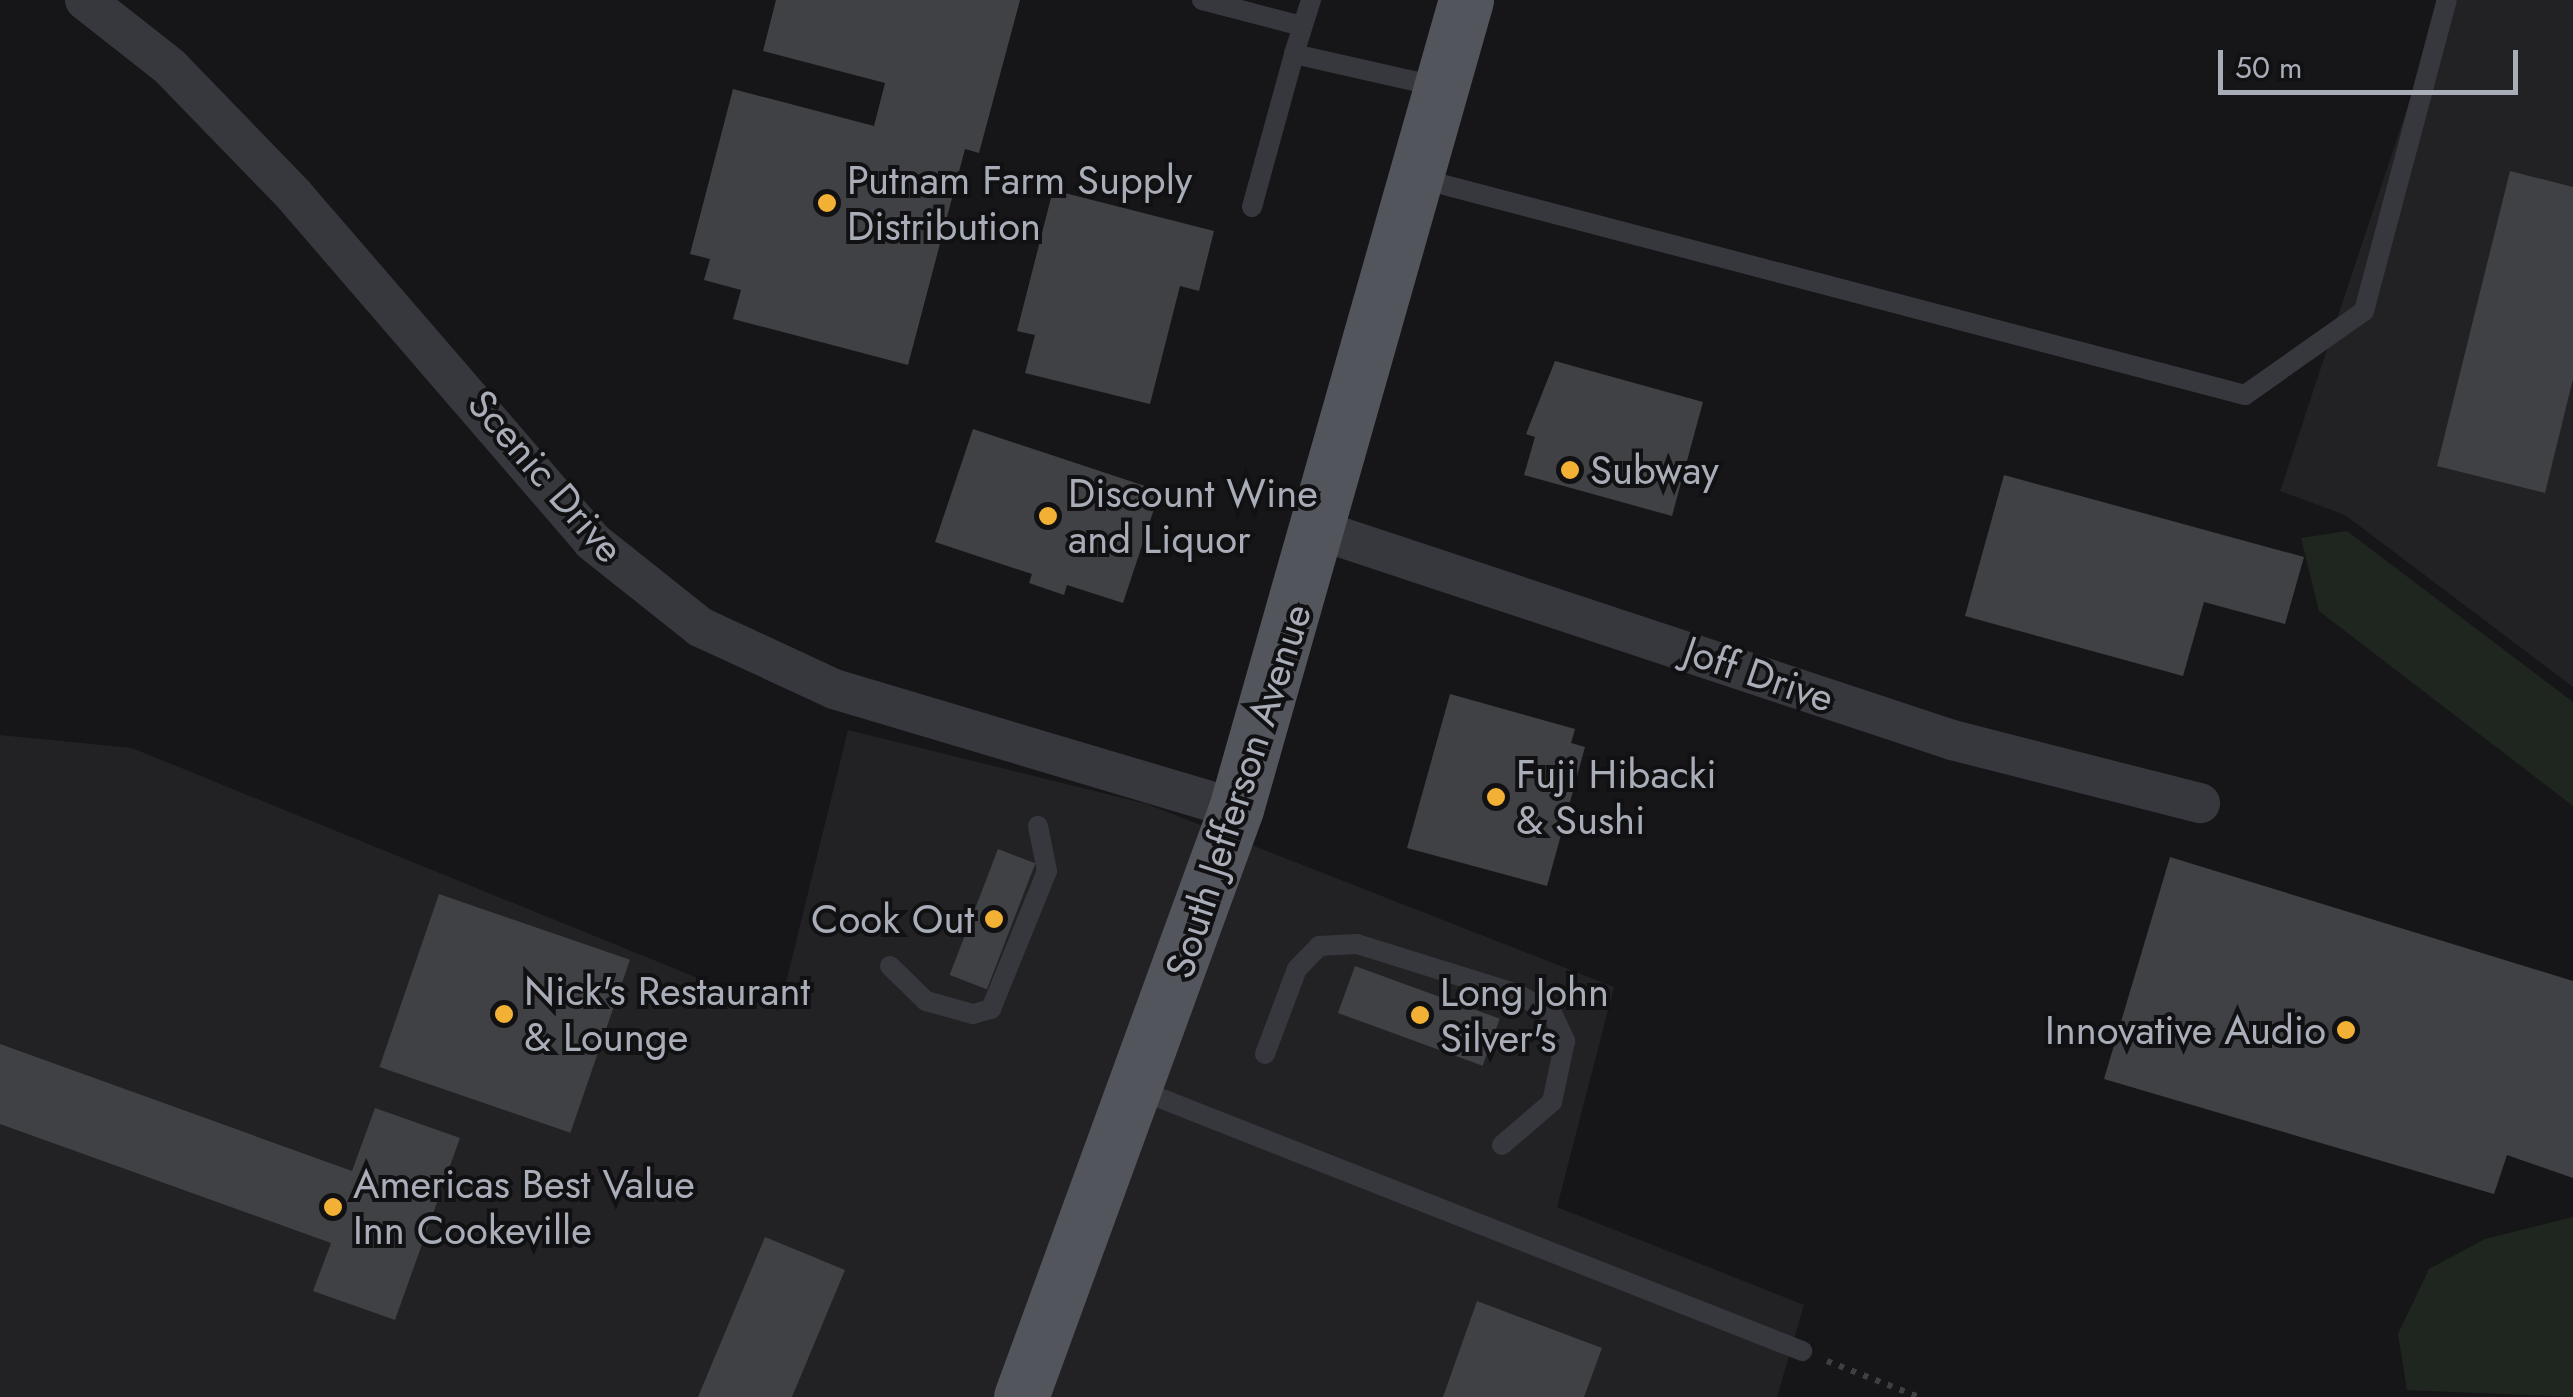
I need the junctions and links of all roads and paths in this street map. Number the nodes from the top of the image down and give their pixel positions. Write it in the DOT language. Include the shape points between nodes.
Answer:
graph roads {
  1 [pos="85,0"];
  2 [pos="1202,0"];
  3 [pos="1311,0"];
  4 [pos="1466,0"];
  5 [pos="2448,0"];
  6 [pos="1302,26"];
  7 [pos="1294,54"];
  8 [pos="1443,88"];
  9 [pos="1418,178"];
  10 [pos="1252,207"];
  11 [pos="1322,532"];
  12 [pos="2200,804"];
  13 [pos="1236,809"];
  14 [pos="1038,826"];
  15 [pos="890,966"];
  16 [pos="1265,1054"];
  17 [pos="1137,1090"];
  18 [pos="1502,1145"];
  19 [pos="1802,1351"];
  20 [pos="1021,1397"];
  21 [pos="1919,1397"];
  1 -- 13 [label="street, Scenic Drive" via="170,67 293,194 592,541 700,627 834,689"];
  2 -- 6 [label="lane"];
  3 -- 6 [label="lane"];
  4 -- 8 [label="main road, South Jefferson Avenue"];
  5 -- 9 [label="lane" via="2364,311 2246,396"];
  6 -- 7 [label="lane"];
  7 -- 8 [label="lane"];
  7 -- 10 [label="lane"];
  8 -- 9 [label="main road, South Jefferson Avenue"];
  9 -- 11 [label="main road, South Jefferson Avenue"];
  11 -- 12 [label="street, Joff Drive" via="1952,740"];
  11 -- 13 [label="main road, South Jefferson Avenue"];
  13 -- 17 [label="main road, South Jefferson Avenue"];
  14 -- 15 [label="lane" via="1047,872 991,1009 973,1014 926,1000"];
  16 -- 18 [label="lane" via="1297,969 1319,946 1357,944 1518,994 1552,1015 1565,1042 1552,1102"];
  17 -- 19 [label="lane"];
  17 -- 20 [label="main road, South Jefferson Avenue"];
  19 -- 21 [label="path"];
}
